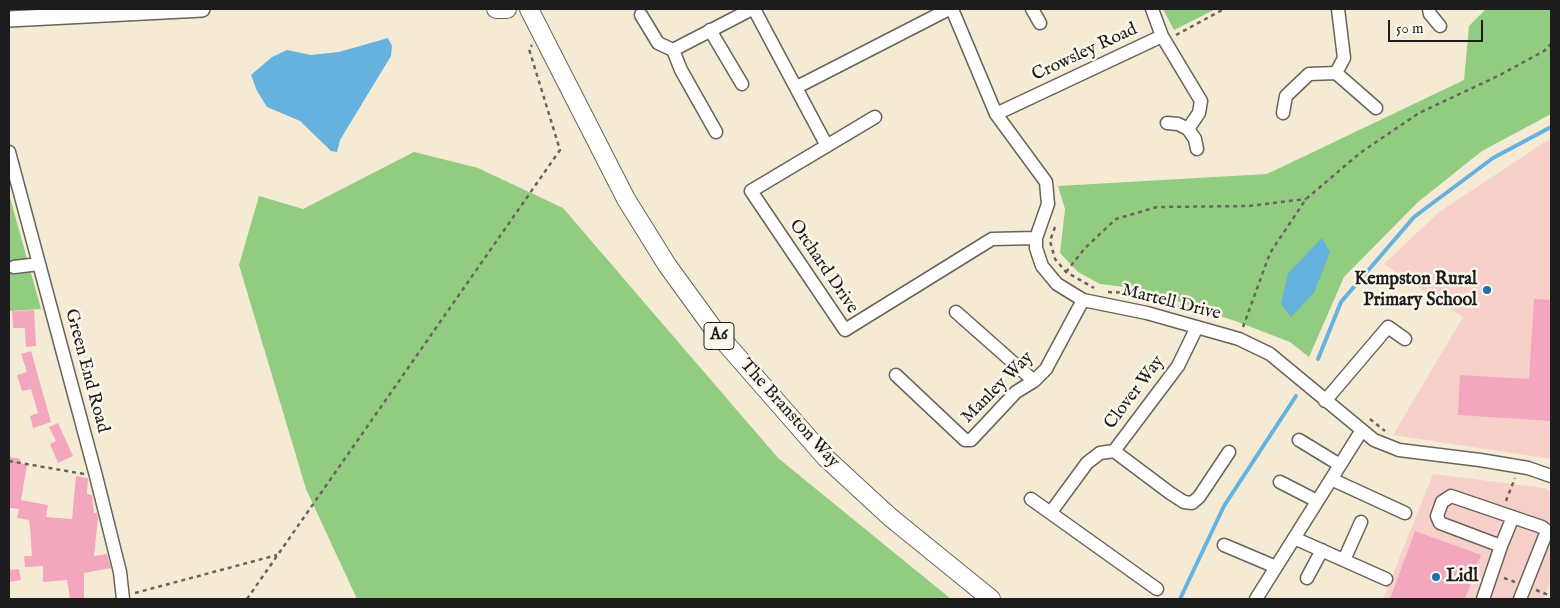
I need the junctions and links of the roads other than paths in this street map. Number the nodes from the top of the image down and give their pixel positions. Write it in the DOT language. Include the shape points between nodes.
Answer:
graph roads {
  1 [pos="202,9"];
  2 [pos="496,9"];
  3 [pos="507,9"];
  4 [pos="529,9"];
  5 [pos="753,9"];
  6 [pos="950,9"];
  7 [pos="1032,9"];
  8 [pos="1152,9"];
  9 [pos="1338,9"];
  10 [pos="1429,9"];
  11 [pos="641,15"];
  12 [pos="9,19"];
  13 [pos="1040,23"];
  14 [pos="1440,26"];
  15 [pos="710,30"];
  16 [pos="1162,36"];
  17 [pos="673,50"];
  18 [pos="1336,73"];
  19 [pos="742,84"];
  20 [pos="797,87"];
  21 [pos="1376,108"];
  22 [pos="1283,113"];
  23 [pos="996,114"];
  24 [pos="875,117"];
  25 [pos="1167,123"];
  26 [pos="1188,129"];
  27 [pos="716,132"];
  28 [pos="827,146"];
  29 [pos="1198,149"];
  30 [pos="9,152"];
  31 [pos="1036,238"];
  32 [pos="39,264"];
  33 [pos="14,266"];
  34 [pos="1083,300"];
  35 [pos="956,312"];
  36 [pos="1197,327"];
  37 [pos="1405,339"];
  38 [pos="896,375"];
  39 [pos="1034,381"];
  40 [pos="1326,401"];
  41 [pos="1362,430"];
  42 [pos="1299,440"];
  43 [pos="1114,451"];
  44 [pos="1230,452"];
  45 [pos="1340,465"];
  46 [pos="1551,476"];
  47 [pos="1331,479"];
  48 [pos="1280,482"];
  49 [pos="1030,499"];
  50 [pos="1317,501"];
  51 [pos="1051,512"];
  52 [pos="1405,513"];
  53 [pos="1513,517"];
  54 [pos="1361,522"];
  55 [pos="1294,538"];
  56 [pos="1224,545"];
  57 [pos="1501,546"];
  58 [pos="1322,550"];
  59 [pos="1344,560"];
  60 [pos="1276,567"];
  61 [pos="1307,578"];
  62 [pos="1386,579"];
  63 [pos="1157,589"];
  64 [pos="123,598"];
  65 [pos="991,599"];
  66 [pos="1256,599"];
  67 [pos="1483,599"];
  68 [pos="1520,599"];
  1 -- 12 [label="main road"];
  2 -- 3 [label="highway"];
  4 -- 65 [label="highway, The Branston Way / A6" via="626,199 667,265 715,331 826,458 890,517"];
  5 -- 15 [label="street"];
  5 -- 20 [label="street"];
  6 -- 20 [label="street"];
  6 -- 23 [label="street"];
  7 -- 13 [label="street"];
  8 -- 16 [label="street, Crowsley Road"];
  9 -- 18 [label="street" via="1344,58"];
  10 -- 14 [label="street"];
  11 -- 17 [label="street" via="658,43"];
  15 -- 17 [label="street"];
  15 -- 19 [label="street"];
  16 -- 23 [label="street, Crowsley Road"];
  16 -- 26 [label="street" via="1201,100 1199,113"];
  17 -- 27 [label="street"];
  18 -- 21 [label="street"];
  18 -- 22 [label="street" via="1309,74 1286,96"];
  20 -- 28 [label="street"];
  23 -- 31 [label="street" via="1046,182 1048,204"];
  24 -- 28 [label="street, Orchard Drive"];
  25 -- 26 [label="street"];
  26 -- 29 [label="street"];
  28 -- 31 [label="street, Orchard Drive" via="751,191 845,330 992,239"];
  30 -- 32 [label="street, Green End Road"];
  31 -- 34 [label="street, Martell Drive" via="1042,266 1057,284"];
  32 -- 33 [label="street"];
  32 -- 64 [label="street, Green End Road" via="96,476"];
  34 -- 36 [label="street, Martell Drive"];
  34 -- 39 [label="street, Manley Way" via="1046,369"];
  35 -- 39 [label="street"];
  36 -- 40 [label="street, Martell Drive" via="1239,339 1270,354"];
  36 -- 43 [label="street, Clover Way" via="1178,366"];
  37 -- 40 [label="street" via="1383,323"];
  38 -- 39 [label="street, Manley Way" via="965,440 971,440 1016,392"];
  40 -- 41 [label="street, Martell Drive"];
  41 -- 45 [label="street"];
  41 -- 46 [label="street, Martell Drive" via="1374,440 1399,450 1528,468"];
  42 -- 45 [label="street"];
  43 -- 44 [label="street" via="1170,493 1192,503"];
  43 -- 51 [label="street, Clover Way" via="1100,453 1087,464"];
  45 -- 47 [label="street"];
  47 -- 50 [label="street"];
  47 -- 52 [label="street"];
  48 -- 50 [label="street"];
  49 -- 51 [label="street"];
  50 -- 55 [label="street"];
  51 -- 63 [label="street"];
  53 -- 57 [label="street"];
  53 -- 57 [label="street" via="1451,496 1442,502 1437,516 1440,523"];
  53 -- 68 [label="street" via="1542,526 1547,531"];
  54 -- 59 [label="street"];
  55 -- 58 [label="street"];
  55 -- 60 [label="street"];
  56 -- 60 [label="street"];
  57 -- 67 [label="street"];
  58 -- 59 [label="street"];
  58 -- 61 [label="street"];
  59 -- 62 [label="street"];
  60 -- 66 [label="street"];
}
